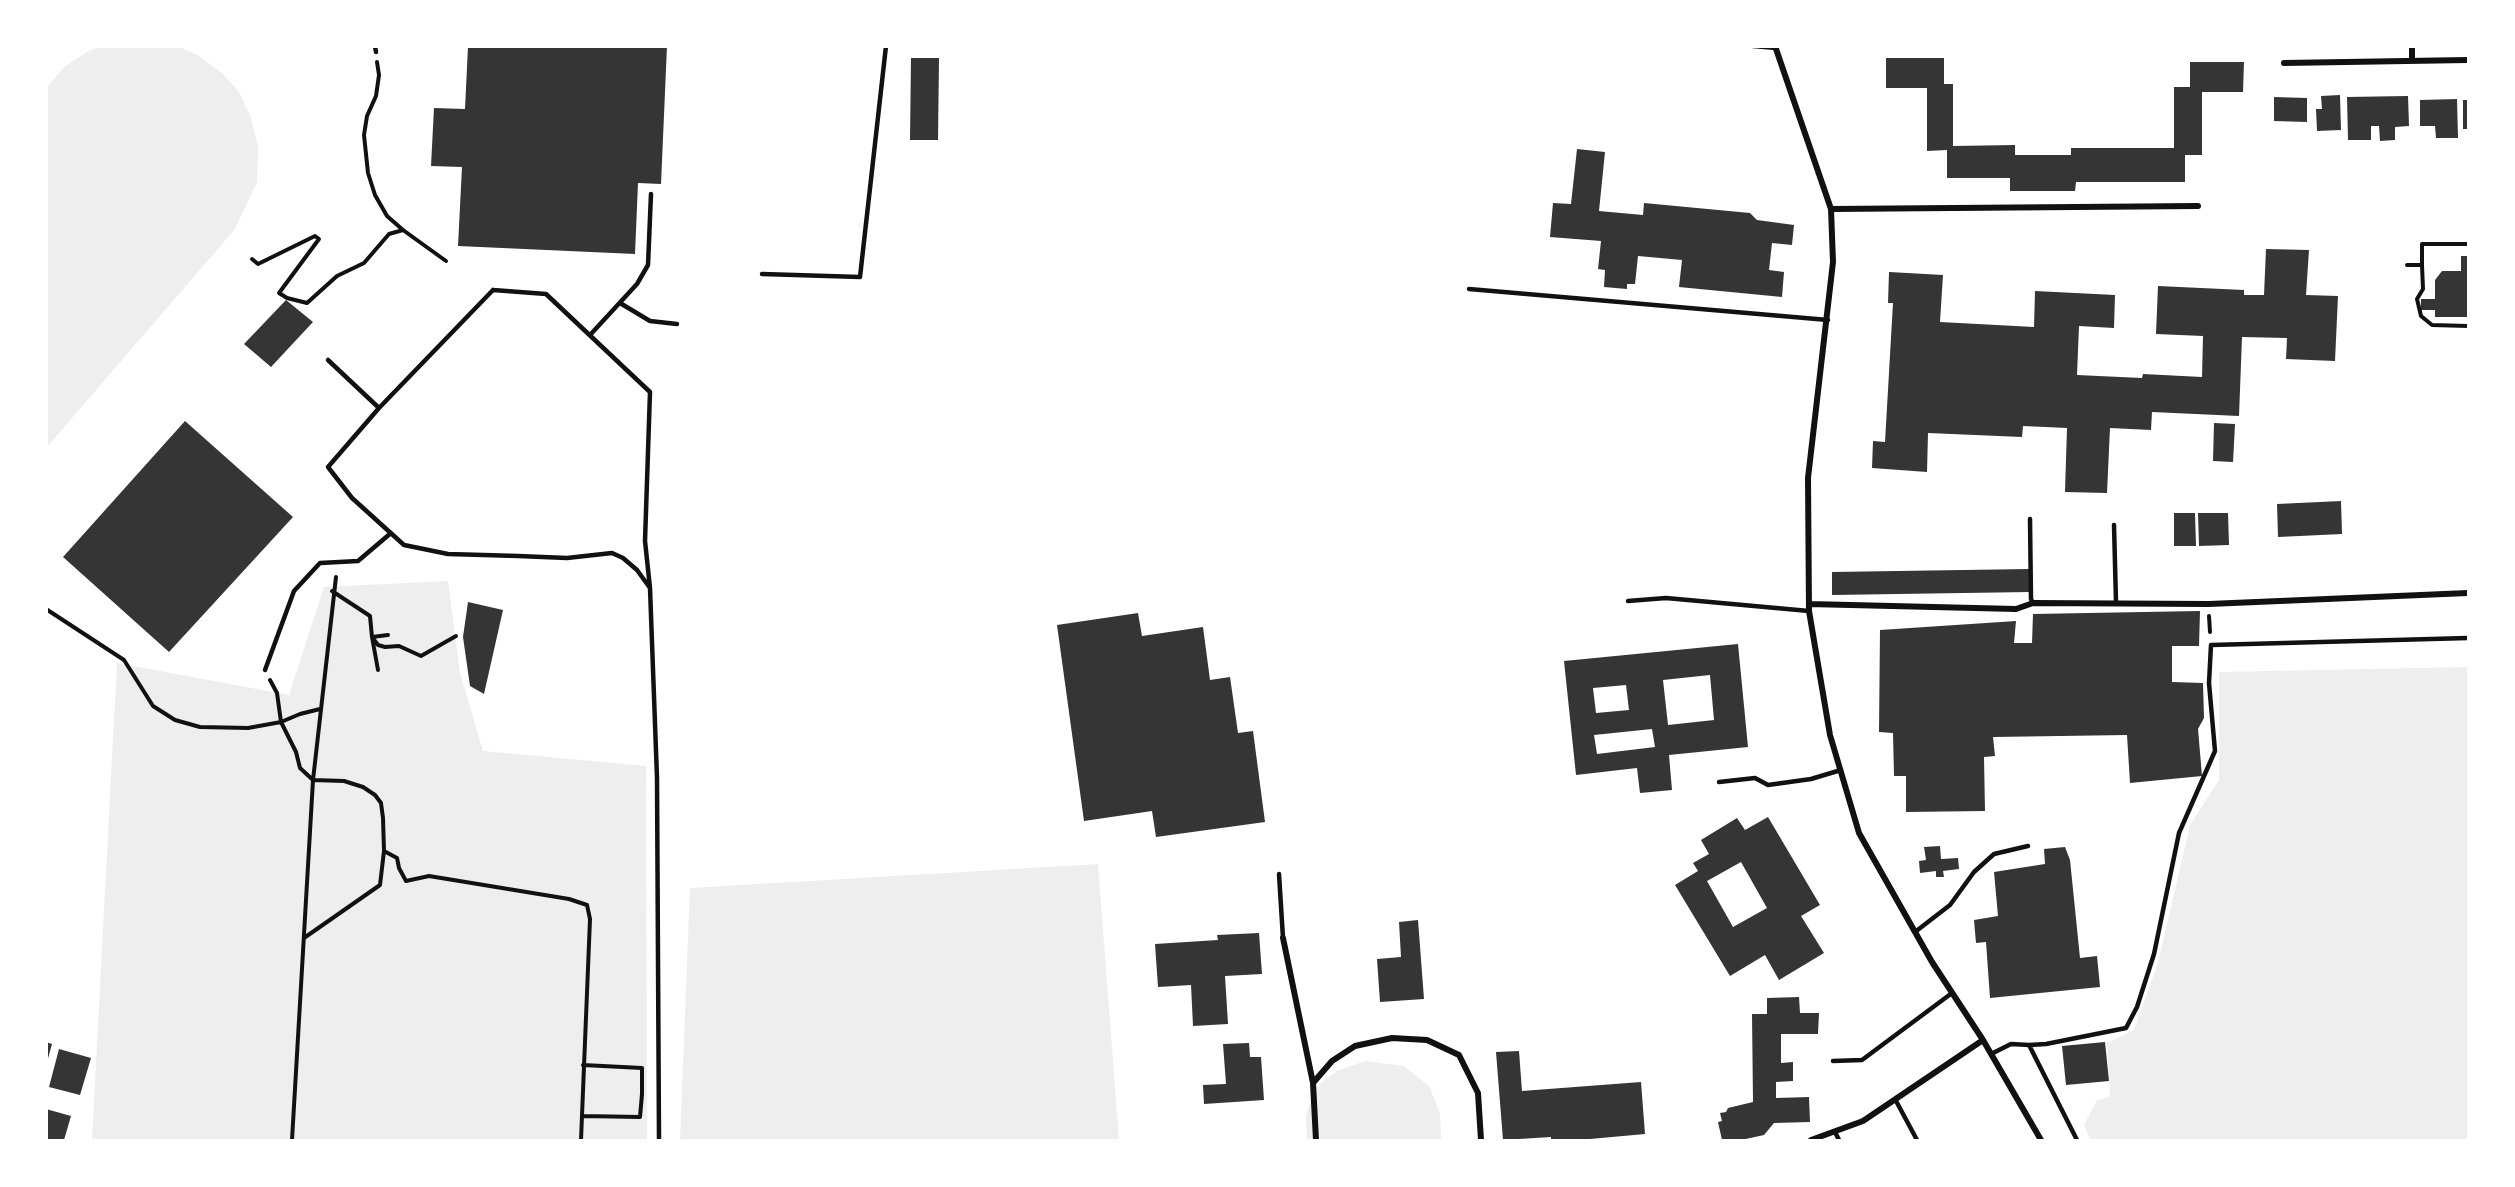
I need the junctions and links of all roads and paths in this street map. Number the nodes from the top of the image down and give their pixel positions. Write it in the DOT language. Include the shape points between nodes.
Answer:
graph roads {
  1 [pos="886,46"];
  2 [pos="1753,46"];
  3 [pos="2412,46"];
  4 [pos="1776,47"];
  5 [pos="376,49"];
  6 [pos="2412,60"];
  7 [pos="2469,60"];
  8 [pos="2284,63"];
  9 [pos="651,194"];
  10 [pos="2198,206"];
  11 [pos="1832,209"];
  12 [pos="403,230"];
  13 [pos="2469,244"];
  14 [pos="252,259"];
  15 [pos="446,261"];
  16 [pos="2407,265"];
  17 [pos="2422,265"];
  18 [pos="762,274"];
  19 [pos="1469,289"];
  20 [pos="620,303"];
  21 [pos="1828,320"];
  22 [pos="677,324"];
  23 [pos="2469,326"];
  24 [pos="590,335"];
  25 [pos="328,360"];
  26 [pos="379,408"];
  27 [pos="2030,519"];
  28 [pos="2114,525"];
  29 [pos="391,533"];
  30 [pos="336,577"];
  31 [pos="650,588"];
  32 [pos="332,591"];
  33 [pos="2469,593"];
  34 [pos="1628,601"];
  35 [pos="2116,602"];
  36 [pos="2033,603"];
  37 [pos="2209,604"];
  38 [pos="1809,607"];
  39 [pos="46,609"];
  40 [pos="388,635"];
  41 [pos="456,636"];
  42 [pos="372,637"];
  43 [pos="2469,638"];
  44 [pos="2211,645"];
  45 [pos="265,670"];
  46 [pos="378,670"];
  47 [pos="277,693"];
  48 [pos="320,709"];
  49 [pos="281,722"];
  50 [pos="1840,770"];
  51 [pos="313,780"];
  52 [pos="1719,782"];
  53 [pos="2028,846"];
  54 [pos="384,851"];
  55 [pos="1280,874"];
  56 [pos="1915,932"];
  57 [pos="304,938"];
  58 [pos="1283,939"];
  59 [pos="1952,993"];
  60 [pos="1983,1040"];
  61 [pos="2029,1045"];
  62 [pos="1991,1054"];
  63 [pos="1833,1061"];
  64 [pos="583,1065"];
  65 [pos="1313,1083"];
  66 [pos="1894,1100"];
  67 [pos="582,1116"];
  68 [pos="1835,1132"];
  69 [pos="292,1140"];
  70 [pos="581,1140"];
  71 [pos="659,1140"];
  72 [pos="1316,1140"];
  73 [pos="1481,1140"];
  74 [pos="1811,1140"];
  75 [pos="1839,1140"];
  76 [pos="1917,1140"];
  77 [pos="2041,1140"];
  78 [pos="2077,1140"];
  1 -- 18 [label="lane" via="860,277"];
  2 -- 4 [label="lane"];
  3 -- 6 [label="street"];
  4 -- 11 [label="street"];
  5 -- 12 [label="path" via="379,75 364,135 368,173 387,216"];
  6 -- 7 [label="street"];
  6 -- 8 [label="street"];
  9 -- 20 [label="lane" via="648,265"];
  10 -- 11 [label="street"];
  11 -- 21 [label="street"];
  12 -- 14 [label="path" via="389,234 364,262 337,276 308,303 279,293 319,238 315,236 258,264"];
  12 -- 15 [label="path"];
  13 -- 17 [label="path" via="2422,244"];
  16 -- 17 [label="path"];
  17 -- 23 [label="path" via="2423,289 2417,299 2421,316 2432,325"];
  19 -- 21 [label="lane"];
  20 -- 22 [label="lane" via="650,321"];
  20 -- 24 [label="lane"];
  21 -- 38 [label="street" via="1808,478"];
  24 -- 26 [label="lane" via="546,294 493,290"];
  24 -- 31 [label="lane" via="650,392 645,541"];
  25 -- 26 [label="lane"];
  26 -- 29 [label="lane" via="328,467 352,498"];
  27 -- 36 [label="lane"];
  28 -- 35 [label="lane"];
  29 -- 31 [label="lane" via="404,545 448,554 567,558 612,554 637,570"];
  29 -- 45 [label="lane" via="358,561 320,563 294,591"];
  30 -- 32 [label="path"];
  31 -- 71 [label="lane" via="657,767"];
  32 -- 42 [label="path" via="370,616"];
  32 -- 48 [label="path"];
  33 -- 37 [label="street"];
  34 -- 38 [label="lane" via="1666,598"];
  35 -- 36 [label="street"];
  35 -- 37 [label="street"];
  36 -- 38 [label="street" via="2016,609"];
  37 -- 44 [label="path"];
  38 -- 50 [label="street" via="1830,735"];
  39 -- 49 [label="path" via="124,660 153,706 175,720 223,729"];
  40 -- 42 [label="path"];
  41 -- 42 [label="path" via="421,656 399,646 378,645"];
  42 -- 46 [label="path"];
  43 -- 44 [label="lane"];
  44 -- 61 [label="lane" via="2208,668 2215,751 2179,833 2154,954 2137,1007 2126,1028"];
  47 -- 49 [label="path"];
  48 -- 49 [label="path"];
  48 -- 51 [label="path"];
  49 -- 51 [label="path" via="300,768"];
  50 -- 52 [label="lane" via="1768,785 1755,778"];
  50 -- 56 [label="street" via="1859,833"];
  51 -- 54 [label="path" via="344,781 375,795 381,803"];
  51 -- 57 [label="path"];
  53 -- 56 [label="lane" via="1994,854 1974,872 1950,905"];
  54 -- 57 [label="path" via="380,885"];
  54 -- 64 [label="path" via="397,858 406,881 429,876 587,905 590,919"];
  55 -- 58 [label="lane"];
  56 -- 59 [label="street"];
  57 -- 69 [label="path"];
  58 -- 65 [label="street"];
  59 -- 60 [label="street"];
  59 -- 63 [label="lane" via="1862,1060"];
  60 -- 62 [label="street"];
  60 -- 66 [label="street"];
  61 -- 62 [label="lane" via="2011,1044"];
  61 -- 78 [label="lane"];
  62 -- 77 [label="street"];
  64 -- 67 [label="path"];
  64 -- 67 [label="path" via="642,1068 642,1094 640,1118"];
  65 -- 72 [label="street"];
  65 -- 73 [label="street" via="1332,1061 1355,1046 1392,1038 1427,1040 1459,1055 1478,1093"];
  66 -- 68 [label="street" via="1863,1121"];
  66 -- 76 [label="lane"];
  67 -- 70 [label="path"];
  68 -- 74 [label="street"];
  68 -- 75 [label="lane"];
}
